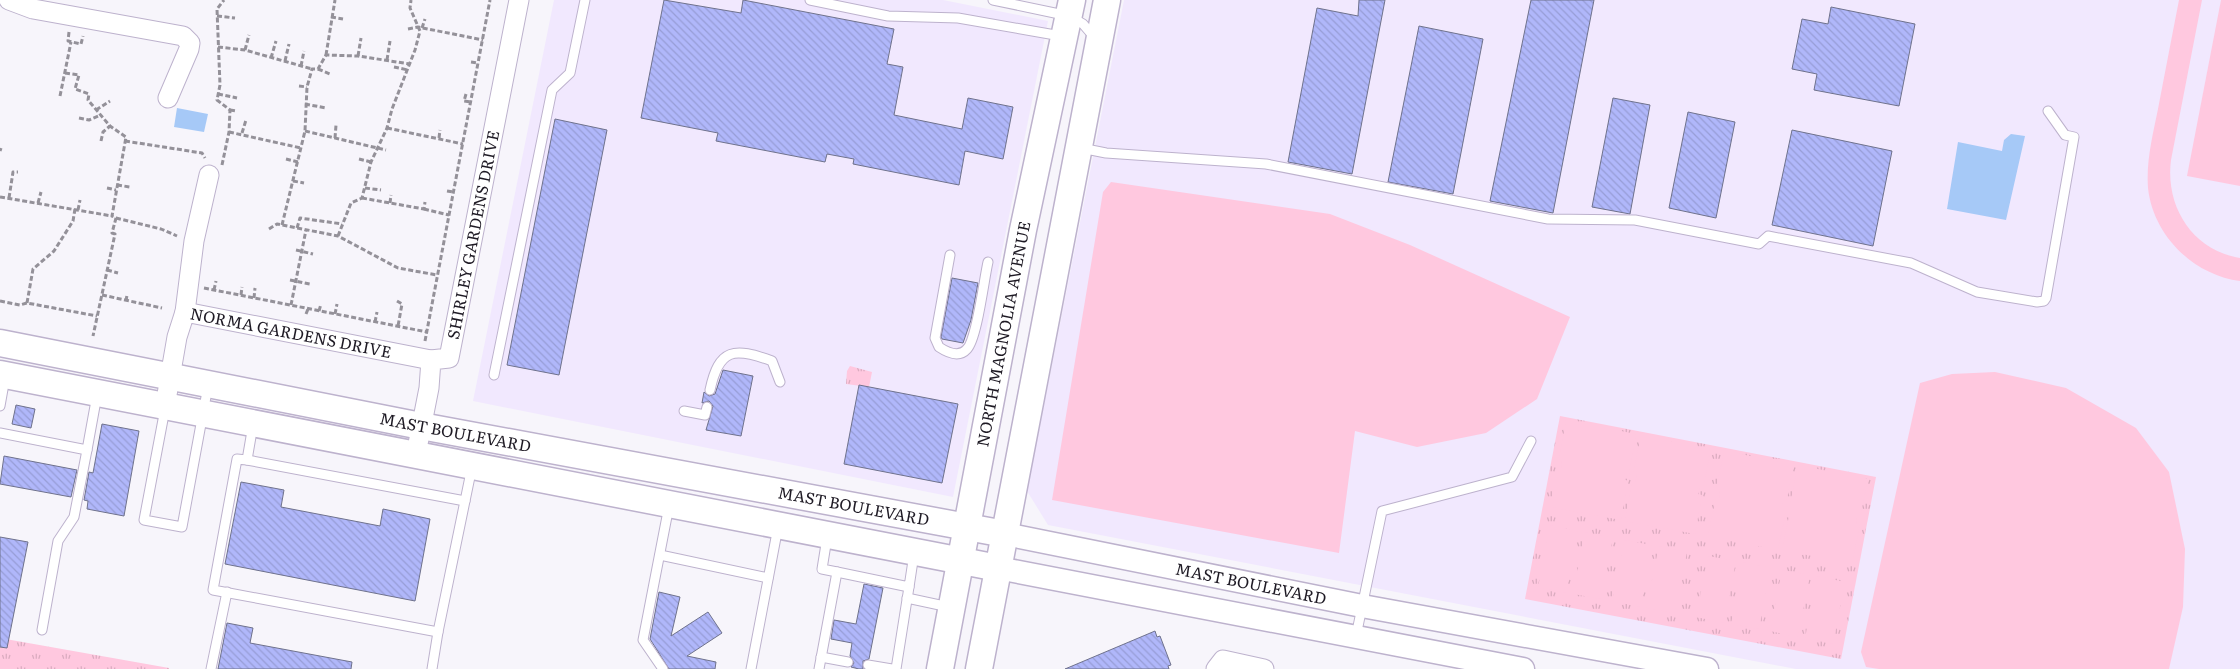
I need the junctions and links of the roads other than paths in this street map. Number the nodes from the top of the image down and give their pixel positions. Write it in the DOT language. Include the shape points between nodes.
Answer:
graph roads {
  1 [pos="9,0"];
  2 [pos="519,0"];
  3 [pos="585,0"];
  4 [pos="810,0"];
  5 [pos="993,0"];
  6 [pos="1107,0"];
  7 [pos="1069,17"];
  8 [pos="1099,42"];
  9 [pos="168,98"];
  10 [pos="2048,111"];
  11 [pos="1079,148"];
  12 [pos="209,168"];
  13 [pos="950,255"];
  14 [pos="988,262"];
  15 [pos="185,312"];
  16 [pos="0,343"];
  17 [pos="427,355"];
  18 [pos="3,375"];
  19 [pos="494,375"];
  20 [pos="169,376"];
  21 [pos="780,382"];
  22 [pos="208,384"];
  23 [pos="710,390"];
  24 [pos="98,393"];
  25 [pos="0,406"];
  26 [pos="165,406"];
  27 [pos="706,407"];
  28 [pos="684,411"];
  29 [pos="203,413"];
  30 [pos="253,423"];
  31 [pos="421,426"];
  32 [pos="0,433"];
  33 [pos="1532,440"];
  34 [pos="87,450"];
  35 [pos="416,454"];
  36 [pos="246,460"];
  37 [pos="472,465"];
  38 [pos="465,502"];
  39 [pos="670,503"];
  40 [pos="778,524"];
  41 [pos="969,527"];
  42 [pos="828,534"];
  43 [pos="1005,534"];
  44 [pos="915,551"];
  45 [pos="660,555"];
  46 [pos="962,560"];
  47 [pos="998,568"];
  48 [pos="837,572"];
  49 [pos="768,578"];
  50 [pos="909,587"];
  51 [pos="227,592"];
  52 [pos="908,598"];
  53 [pos="1362,606"];
  54 [pos="953,608"];
  55 [pos="42,630"];
  56 [pos="438,632"];
  57 [pos="1356,636"];
  58 [pos="821,657"];
  59 [pos="848,662"];
  60 [pos="1471,664"];
  61 [pos="868,665"];
  62 [pos="211,669"];
  63 [pos="432,669"];
  64 [pos="663,669"];
  65 [pos="751,669"];
  66 [pos="819,669"];
  67 [pos="894,669"];
  68 [pos="940,669"];
  69 [pos="979,669"];
  70 [pos="1216,669"];
  71 [pos="1264,669"];
  72 [pos="1523,669"];
  73 [pos="1707,669"];
  1 -- 9 [label="street" via="33,9 183,36 190,43 189,49"];
  2 -- 17 [label="street, SHIRLEY GARDENS DRIVE" via="450,358"];
  3 -- 19 [label="lane" via="570,73 552,90"];
  4 -- 7 [label="lane" via="888,16"];
  5 -- 7 [label="lane"];
  6 -- 8 [label="main road"];
  7 -- 8 [label="lane" via="1083,24"];
  7 -- 41 [label="main road, NORTH MAGNOLIA AVENUE" via="1023,230"];
  8 -- 11 [label="main road"];
  10 -- 11 [label="lane" via="2064,135 2074,137 2044,302 1977,292 1911,263 1768,236 1759,244 1635,220 1557,220 1280,166 1106,153"];
  11 -- 43 [label="main road"];
  12 -- 15 [label="street" via="194,241"];
  13 -- 14 [label="lane" via="935,338 939,347 954,354 961,353 971,344"];
  15 -- 17 [label="street, NORMA GARDENS DRIVE"];
  15 -- 20 [label="street, NORMA GARDENS DRIVE"];
  16 -- 20 [label="main road, MAST BOULEVARD"];
  17 -- 31 [label="street"];
  18 -- 24 [label="main road, MAST BOULEVARD"];
  18 -- 25 [label="lane"];
  20 -- 22 [label="main road, MAST BOULEVARD"];
  20 -- 26 [label="street, NORMA GARDENS DRIVE"];
  21 -- 23 [label="lane" via="772,361 745,352 730,354 720,360"];
  22 -- 29 [label="lane"];
  22 -- 31 [label="main road, MAST BOULEVARD"];
  24 -- 26 [label="main road, MAST BOULEVARD"];
  24 -- 34 [label="lane"];
  26 -- 29 [label="main road, MAST BOULEVARD"];
  26 -- 29 [label="lane" via="144,520 182,527"];
  27 -- 28 [label="lane" via="705,415"];
  29 -- 30 [label="main road, MAST BOULEVARD"];
  30 -- 35 [label="main road, MAST BOULEVARD"];
  30 -- 36 [label="lane"];
  31 -- 35 [label="street"];
  31 -- 41 [label="main road, MAST BOULEVARD"];
  32 -- 34 [label="lane"];
  33 -- 53 [label="lane" via="1512,477 1382,511"];
  34 -- 55 [label="lane" via="74,517 58,541"];
  35 -- 37 [label="main road, MAST BOULEVARD"];
  36 -- 38 [label="lane"];
  36 -- 51 [label="lane" via="237,458 213,590"];
  37 -- 38 [label="lane"];
  37 -- 39 [label="main road, MAST BOULEVARD"];
  38 -- 56 [label="lane"];
  39 -- 40 [label="main road, MAST BOULEVARD"];
  39 -- 45 [label="lane"];
  40 -- 42 [label="main road, MAST BOULEVARD"];
  40 -- 49 [label="lane"];
  41 -- 43 [label="main road, MAST BOULEVARD"];
  41 -- 46 [label="main road, NORTH MAGNOLIA AVENUE"];
  42 -- 44 [label="main road, MAST BOULEVARD"];
  42 -- 48 [label="lane" via="822,569"];
  43 -- 47 [label="main road"];
  43 -- 53 [label="street, MAST BOULEVARD"];
  44 -- 46 [label="main road, MAST BOULEVARD"];
  44 -- 50 [label="lane"];
  45 -- 49 [label="lane"];
  45 -- 64 [label="lane" via="643,640"];
  46 -- 47 [label="main road, MAST BOULEVARD"];
  46 -- 54 [label="main road, NORTH MAGNOLIA AVENUE"];
  47 -- 57 [label="street, MAST BOULEVARD"];
  47 -- 69 [label="main road"];
  48 -- 50 [label="lane"];
  48 -- 58 [label="lane"];
  49 -- 65 [label="lane"];
  50 -- 52 [label="lane"];
  51 -- 56 [label="lane"];
  51 -- 62 [label="lane"];
  52 -- 54 [label="lane"];
  52 -- 67 [label="lane"];
  53 -- 57 [label="lane"];
  53 -- 73 [label="street, MAST BOULEVARD"];
  54 -- 68 [label="main road, NORTH MAGNOLIA AVENUE"];
  56 -- 63 [label="lane"];
  57 -- 60 [label="street, MAST BOULEVARD"];
  58 -- 59 [label="lane"];
  58 -- 66 [label="lane"];
  60 -- 72 [label="street, MAST BOULEVARD"];
  61 -- 67 [label="lane"];
  70 -- 71 [label="street" via="1223,660"];
}
